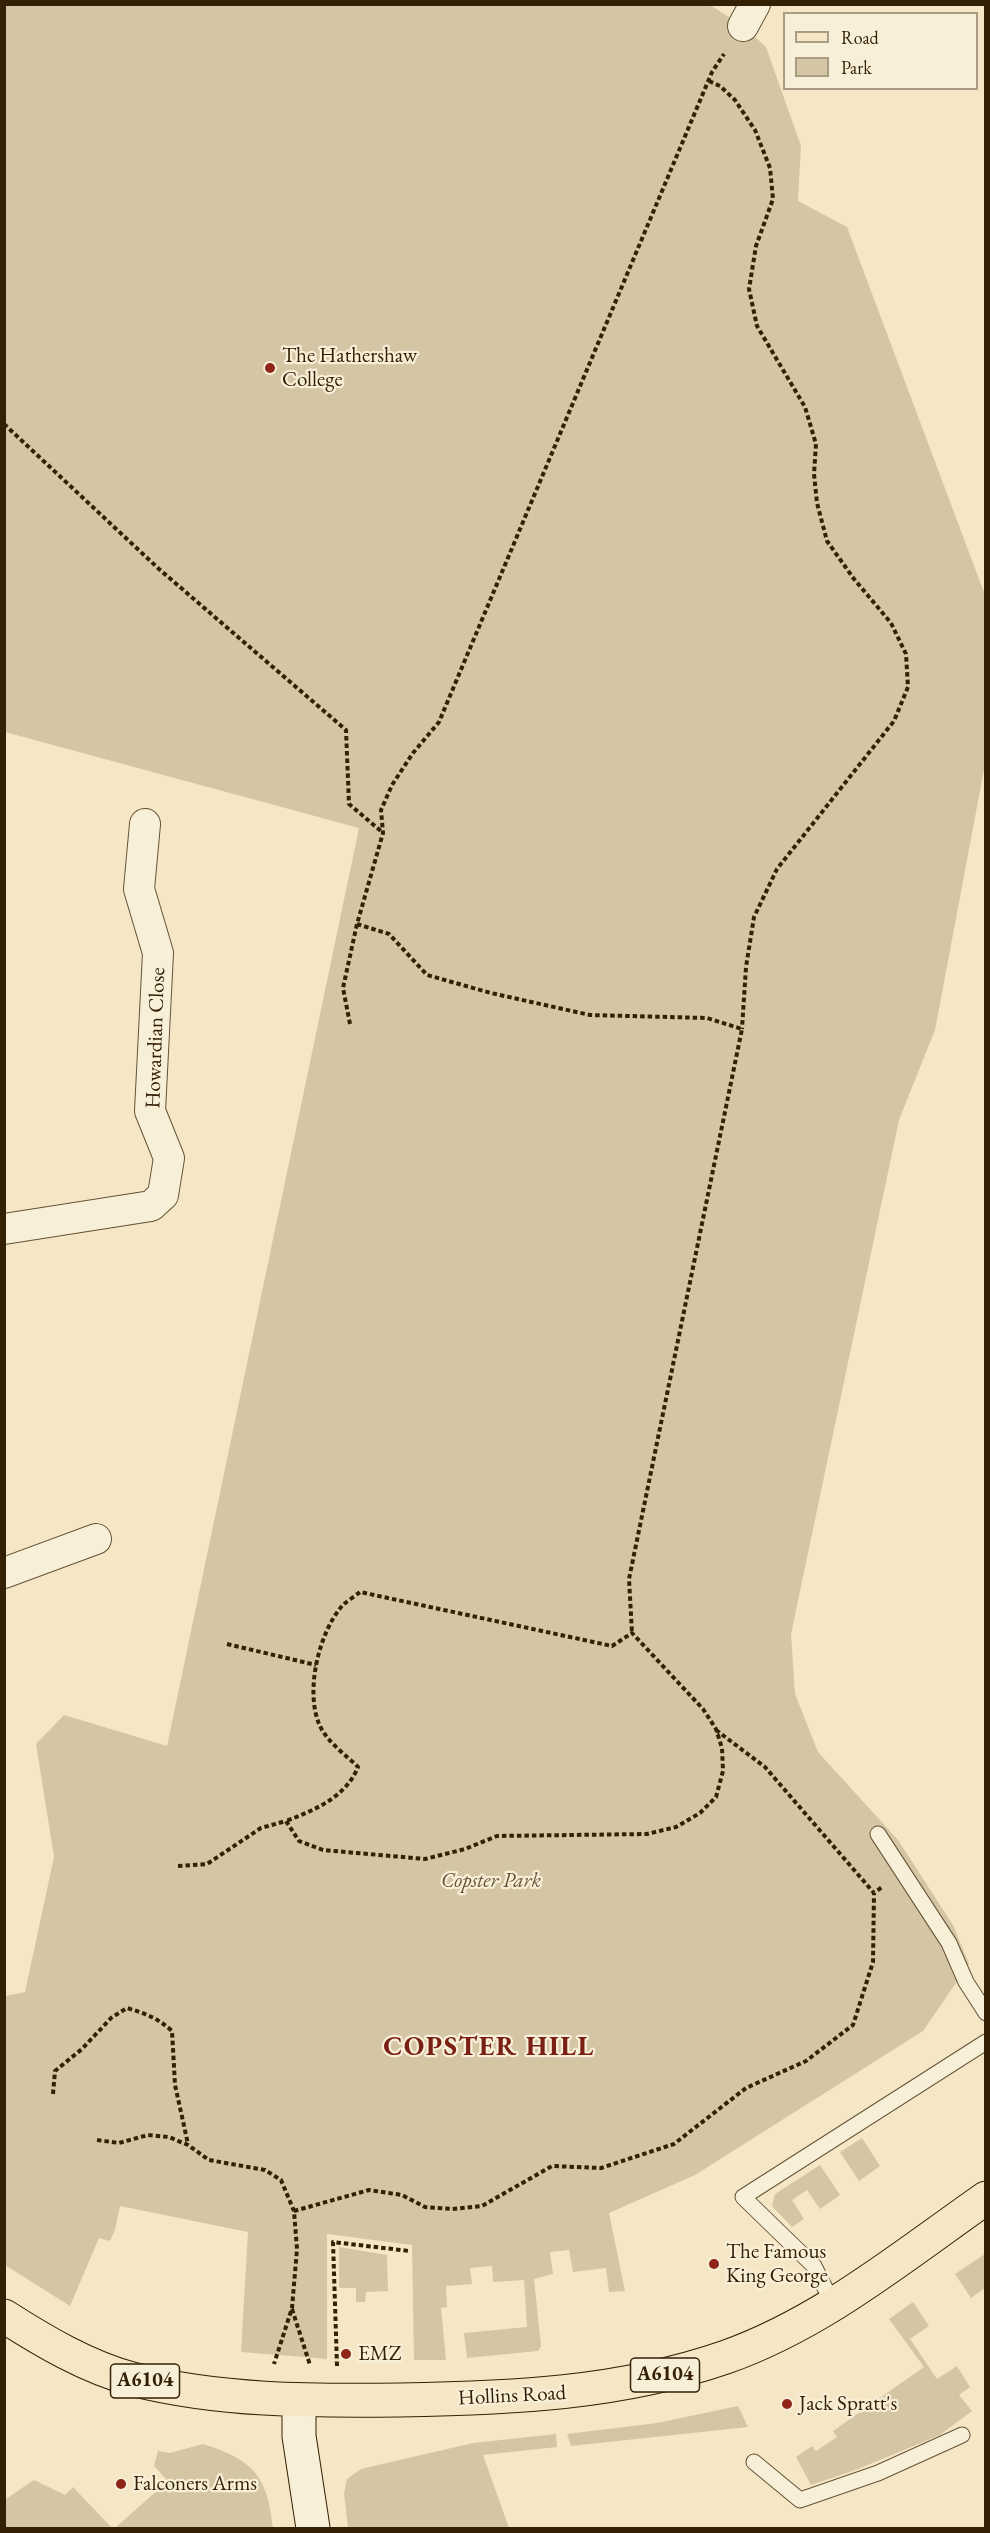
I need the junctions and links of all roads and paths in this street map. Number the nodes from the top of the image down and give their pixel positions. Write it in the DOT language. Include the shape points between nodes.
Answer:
graph roads {
  1 [pos="749,15"];
  2 [pos="709,81"];
  3 [pos="4,424"];
  4 [pos="145,824"];
  5 [pos="383,833"];
  6 [pos="357,924"];
  7 [pos="350,1024"];
  8 [pos="742,1029"];
  9 [pos="4,1229"];
  10 [pos="96,1539"];
  11 [pos="4,1573"];
  12 [pos="632,1633"];
  13 [pos="227,1644"];
  14 [pos="316,1665"];
  15 [pos="716,1729"];
  16 [pos="286,1821"];
  17 [pos="878,1834"];
  18 [pos="178,1866"];
  19 [pos="904,1872"];
  20 [pos="874,1893"];
  21 [pos="984,2006"];
  22 [pos="986,2042"];
  23 [pos="53,2094"];
  24 [pos="97,2140"];
  25 [pos="188,2145"];
  26 [pos="986,2198"];
  27 [pos="294,2211"];
  28 [pos="409,2251"];
  29 [pos="833,2304"];
  30 [pos="292,2308"];
  31 [pos="4,2316"];
  32 [pos="274,2365"];
  33 [pos="311,2369"];
  34 [pos="337,2370"];
  35 [pos="299,2401"];
  36 [pos="962,2435"];
  37 [pos="754,2462"];
  38 [pos="313,2529"];
  1 -- 2 [label="path"];
  2 -- 5 [label="path" via="440,722 413,753 388,793 381,810"];
  2 -- 8 [label="path" via="735,100 755,130 770,168 773,199 756,246 749,289 757,326 805,406 816,444 817,503 827,541 891,623 906,654 908,687 894,722 777,869 754,917"];
  3 -- 5 [label="path" via="159,569 346,730 349,804"];
  4 -- 9 [label="street, Howardian Close" via="139,889 158,954 150,1111 169,1158 164,1195 151,1206"];
  5 -- 6 [label="path"];
  6 -- 7 [label="path" via="343,988"];
  6 -- 8 [label="path" via="389,934 427,975 491,993 590,1015 707,1018"];
  8 -- 12 [label="path" via="629,1579"];
  10 -- 11 [label="street"];
  12 -- 14 [label="path" via="612,1646 360,1592 342,1606 324,1639"];
  12 -- 15 [label="path" via="703,1709"];
  13 -- 14 [label="path"];
  14 -- 16 [label="path" via="312,1694 318,1723 358,1767 352,1783 317,1809"];
  15 -- 16 [label="path" via="723,1771 716,1797 700,1813 676,1827 647,1834 497,1836 425,1859 323,1850 299,1841"];
  15 -- 20 [label="path" via="765,1767"];
  16 -- 18 [label="path" via="261,1828 207,1864"];
  17 -- 19 [label="lane"];
  19 -- 20 [label="path"];
  19 -- 21 [label="lane" via="949,1943 966,1982"];
  20 -- 27 [label="path" via="873,1962 853,2025 806,2061 746,2088 674,2144 602,2168 552,2166 482,2206 425,2207 402,2195 369,2190"];
  22 -- 29 [label="lane" via="743,2197 814,2266"];
  23 -- 25 [label="path" via="55,2071 111,2018 127,2008 150,2015 172,2031 175,2085"];
  24 -- 25 [label="path" via="119,2143 148,2135 169,2137"];
  25 -- 27 [label="path" via="209,2160 265,2170 281,2180"];
  26 -- 29 [label="main road, Hollins Road / A6104"];
  27 -- 30 [label="path" via="297,2250"];
  28 -- 34 [label="path" via="333,2242"];
  29 -- 35 [label="main road, Hollins Road / A6104" via="727,2357 660,2377 576,2392 428,2400"];
  30 -- 32 [label="path"];
  30 -- 33 [label="path"];
  31 -- 35 [label="main road, Hollins Road / A6104" via="81,2359 129,2378 208,2393"];
  35 -- 38 [label="main road" via="299,2436"];
  36 -- 37 [label="lane" via="878,2473 800,2500"];
}
